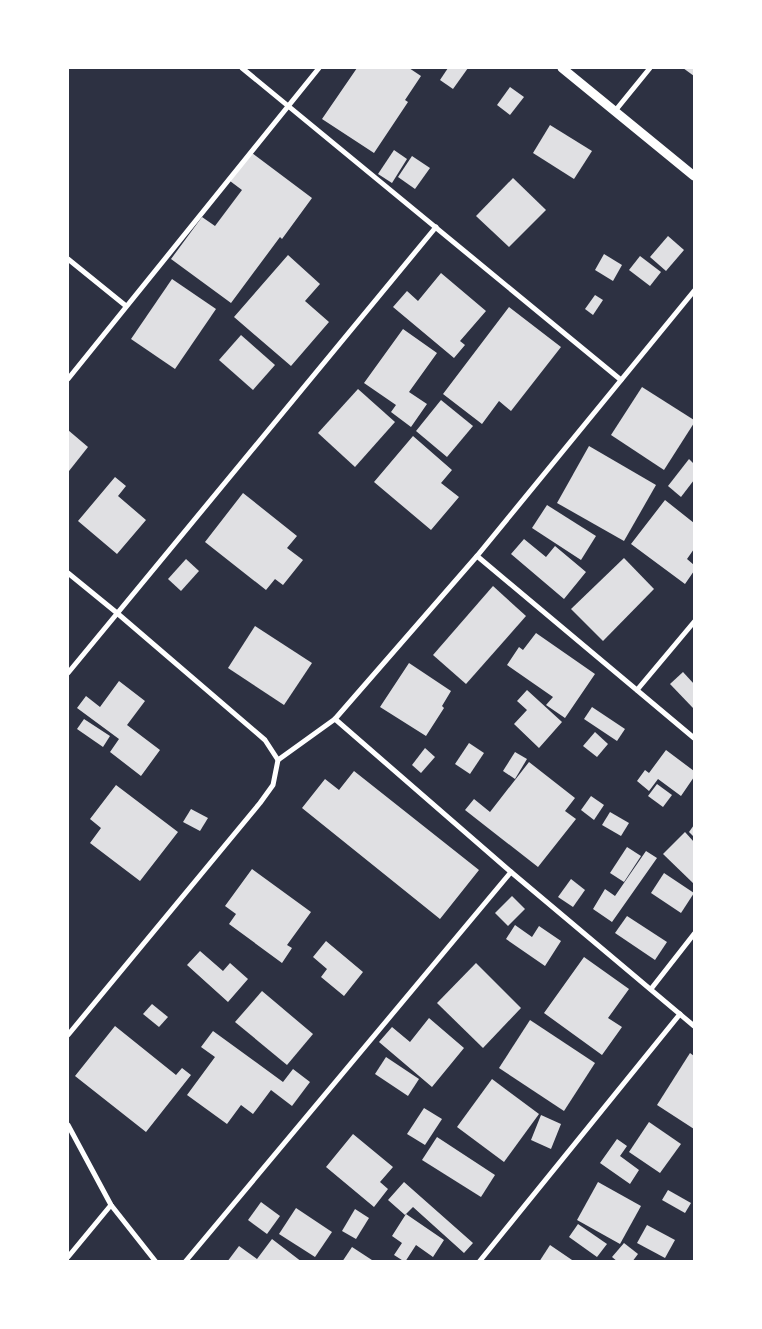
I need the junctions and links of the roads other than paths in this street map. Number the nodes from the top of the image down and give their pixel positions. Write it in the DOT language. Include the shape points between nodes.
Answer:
graph roads {
  1 [pos="242,68"];
  2 [pos="319,68"];
  3 [pos="562,68"];
  4 [pos="650,68"];
  5 [pos="288,105"];
  6 [pos="615,111"];
  7 [pos="694,176"];
  8 [pos="436,227"];
  9 [pos="68,259"];
  10 [pos="694,291"];
  11 [pos="126,306"];
  12 [pos="68,378"];
  13 [pos="621,380"];
  14 [pos="477,556"];
  15 [pos="68,573"];
  16 [pos="117,613"];
  17 [pos="694,622"];
  18 [pos="68,673"];
  19 [pos="637,690"];
  20 [pos="335,719"];
  21 [pos="694,738"];
  22 [pos="278,760"];
  23 [pos="511,872"];
  24 [pos="694,934"];
  25 [pos="650,989"];
  26 [pos="680,1014"];
  27 [pos="694,1026"];
  28 [pos="68,1035"];
  29 [pos="68,1125"];
  30 [pos="111,1205"];
  31 [pos="68,1257"];
  32 [pos="156,1262"];
  33 [pos="185,1262"];
  34 [pos="479,1262"];
  1 -- 5 [label="street"];
  2 -- 5 [label="street"];
  3 -- 6 [label="street"];
  4 -- 6 [label="street"];
  5 -- 8 [label="street"];
  5 -- 11 [label="street"];
  6 -- 7 [label="street"];
  8 -- 13 [label="street"];
  8 -- 16 [label="street"];
  9 -- 11 [label="street"];
  10 -- 13 [label="street"];
  11 -- 12 [label="street"];
  13 -- 14 [label="street"];
  14 -- 19 [label="street"];
  14 -- 20 [label="street"];
  15 -- 16 [label="street"];
  16 -- 18 [label="street"];
  16 -- 22 [label="street" via="265,740"];
  17 -- 19 [label="street"];
  19 -- 21 [label="street"];
  20 -- 22 [label="street"];
  20 -- 23 [label="street"];
  22 -- 28 [label="street" via="272,785 260,803"];
  23 -- 25 [label="street"];
  23 -- 33 [label="street"];
  24 -- 25 [label="street"];
  25 -- 26 [label="street"];
  26 -- 27 [label="street"];
  26 -- 34 [label="street"];
  29 -- 30 [label="street"];
  30 -- 31 [label="street"];
  30 -- 32 [label="street"];
}
